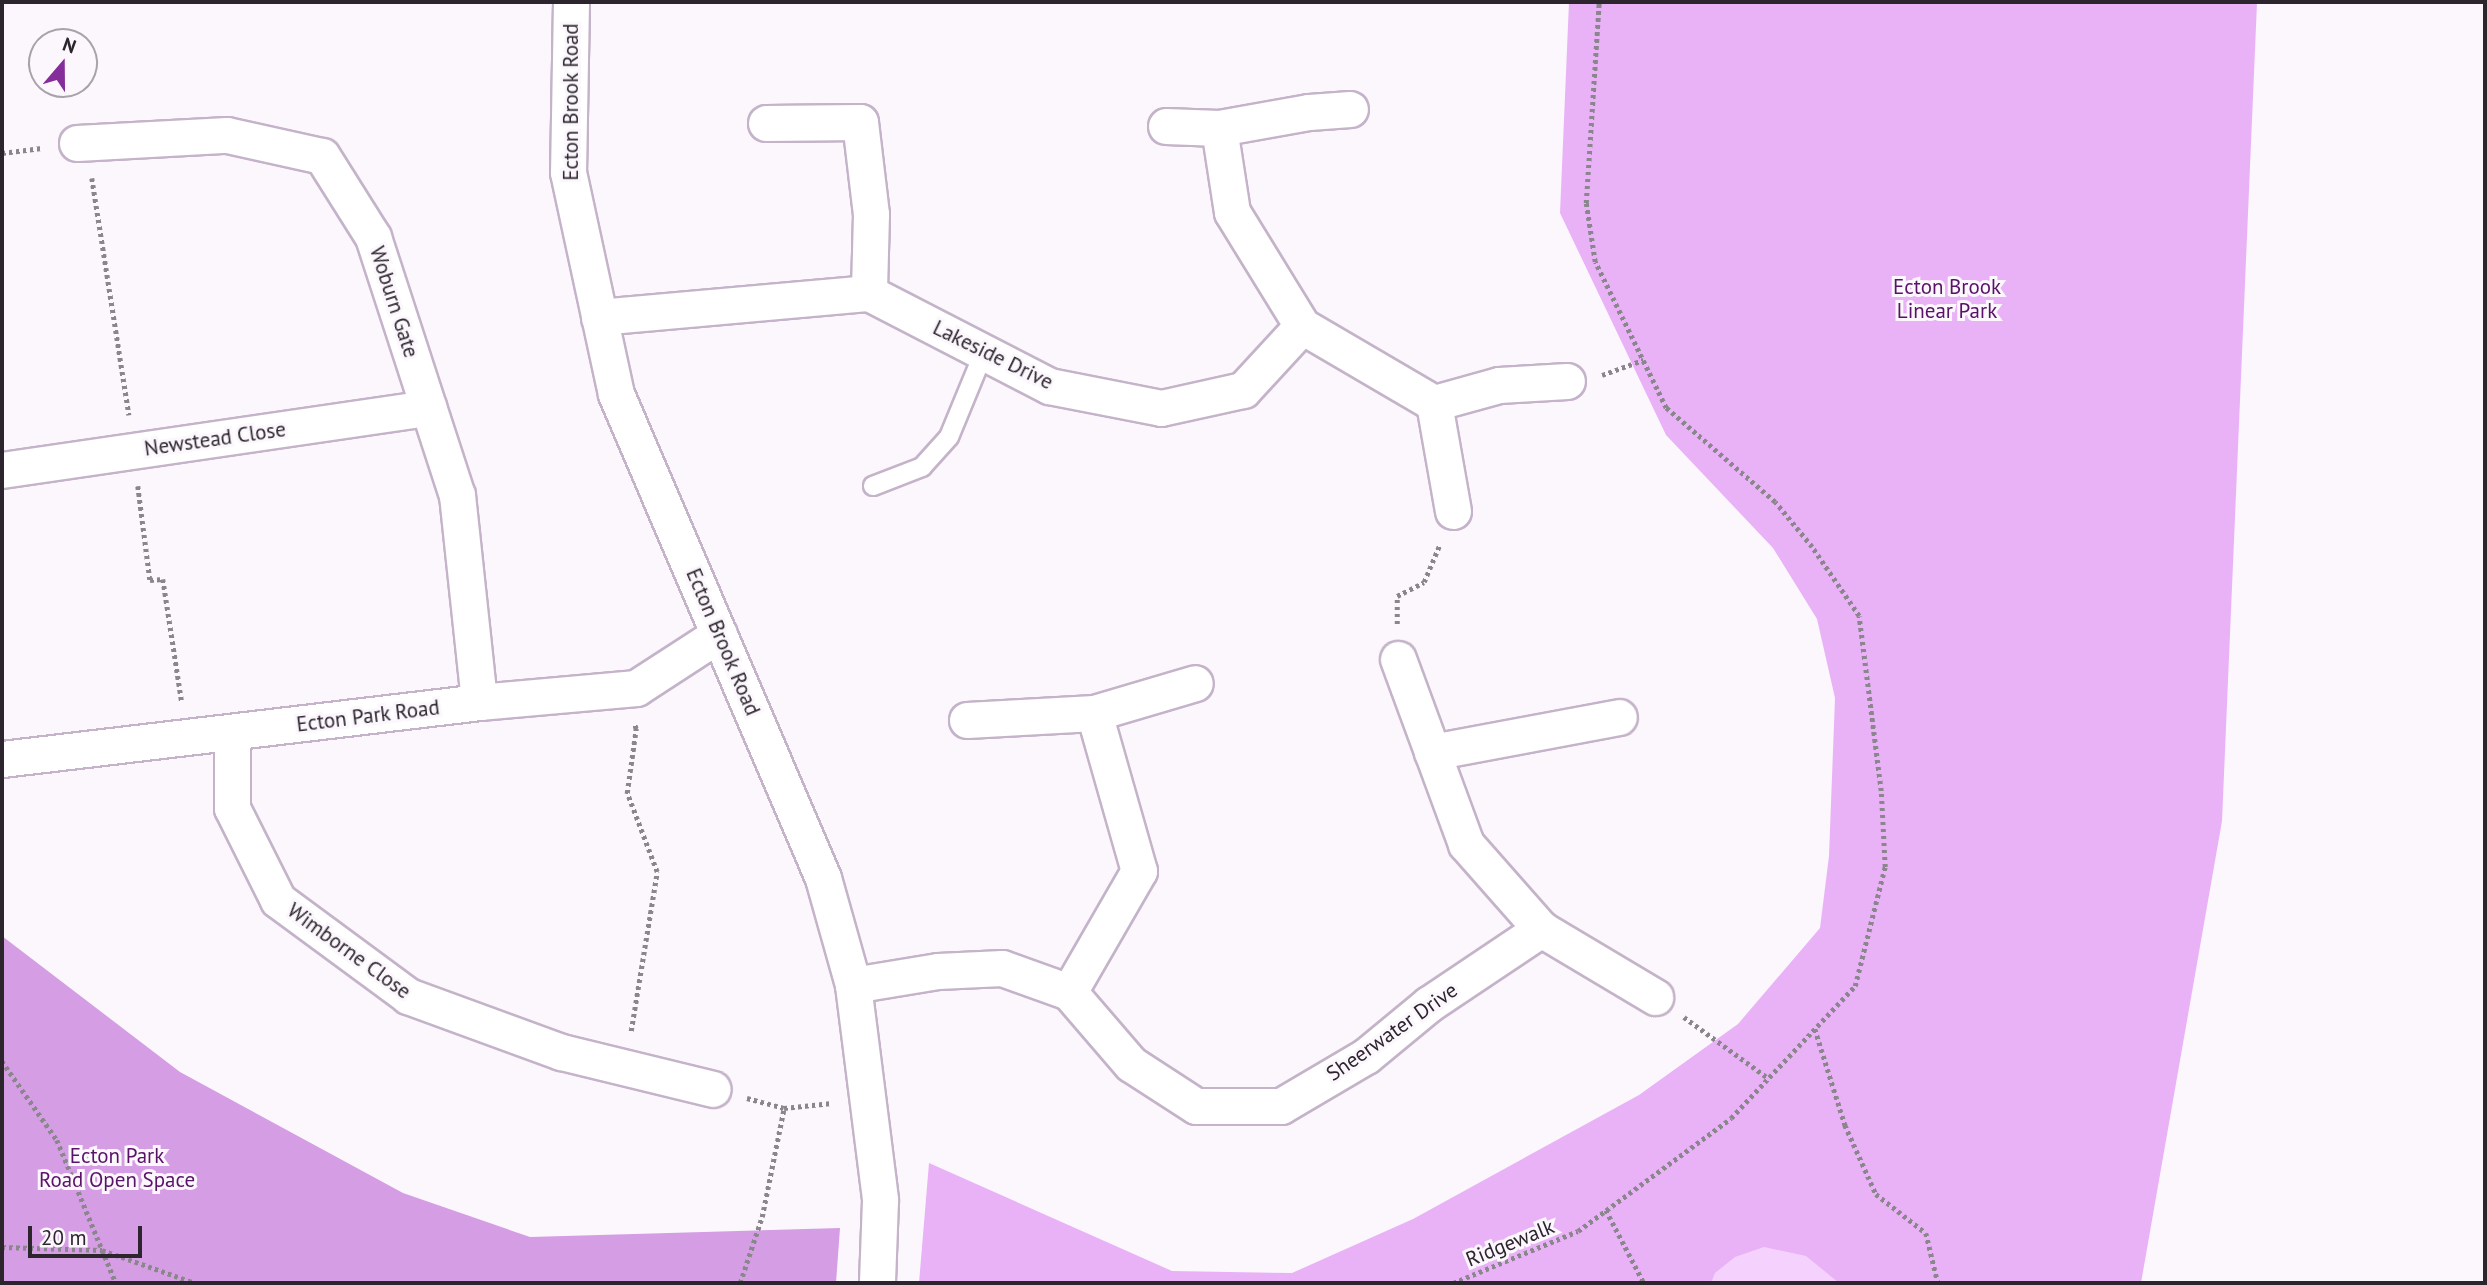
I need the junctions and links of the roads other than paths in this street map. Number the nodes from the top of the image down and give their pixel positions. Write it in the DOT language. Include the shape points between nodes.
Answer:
graph roads {
  1 [pos="571,2"];
  2 [pos="1350,108"];
  3 [pos="766,123"];
  4 [pos="1166,126"];
  5 [pos="1219,128"];
  6 [pos="82,143"];
  7 [pos="869,293"];
  8 [pos="599,317"];
  9 [pos="1302,327"];
  10 [pos="984,352"];
  11 [pos="1567,381"];
  12 [pos="1434,403"];
  13 [pos="429,408"];
  14 [pos="2,470"];
  15 [pos="873,486"];
  16 [pos="1453,511"];
  17 [pos="719,634"];
  18 [pos="1398,659"];
  19 [pos="1195,683"];
  20 [pos="480,702"];
  21 [pos="1094,713"];
  22 [pos="1619,717"];
  23 [pos="967,720"];
  24 [pos="232,732"];
  25 [pos="1432,752"];
  26 [pos="2,759"];
  27 [pos="1541,929"];
  28 [pos="853,985"];
  29 [pos="1069,992"];
  30 [pos="1655,997"];
  31 [pos="713,1090"];
  32 [pos="877,1283"];
  1 -- 8 [label="street, Ecton Brook Road" via="568,172"];
  2 -- 5 [label="street"];
  3 -- 7 [label="street" via="860,122 871,214"];
  4 -- 5 [label="street"];
  5 -- 9 [label="street" via="1232,212"];
  6 -- 13 [label="street, Woburn Gate" via="227,135 322,156 373,237"];
  7 -- 8 [label="street"];
  7 -- 10 [label="street, Lakeside Drive"];
  8 -- 17 [label="street, Ecton Brook Road" via="616,394"];
  9 -- 10 [label="street, Lakeside Drive" via="1243,390 1161,408 1049,386"];
  9 -- 12 [label="street"];
  10 -- 15 [label="lane" via="949,437 922,467"];
  11 -- 12 [label="street" via="1499,385"];
  12 -- 16 [label="street"];
  13 -- 14 [label="street, Newstead Close"];
  13 -- 20 [label="street, Woburn Gate" via="457,495"];
  17 -- 20 [label="street, Ecton Park Road" via="636,688"];
  17 -- 28 [label="street, Ecton Brook Road" via="823,878"];
  18 -- 25 [label="street"];
  19 -- 21 [label="street"];
  20 -- 24 [label="street, Ecton Park Road"];
  21 -- 23 [label="street"];
  21 -- 29 [label="street" via="1139,871"];
  22 -- 25 [label="street"];
  24 -- 26 [label="street, Ecton Park Road"];
  24 -- 31 [label="street, Wimborne Close" via="232,808 278,900 408,996 561,1052"];
  25 -- 27 [label="street" via="1466,844"];
  27 -- 29 [label="street, Sheerwater Drive" via="1429,1004 1366,1056 1281,1106 1196,1106 1132,1064"];
  27 -- 30 [label="street"];
  28 -- 29 [label="street, Sheerwater Drive" via="938,971 1002,968"];
  28 -- 32 [label="street, Ecton Brook Road" via="880,1200"];
}
